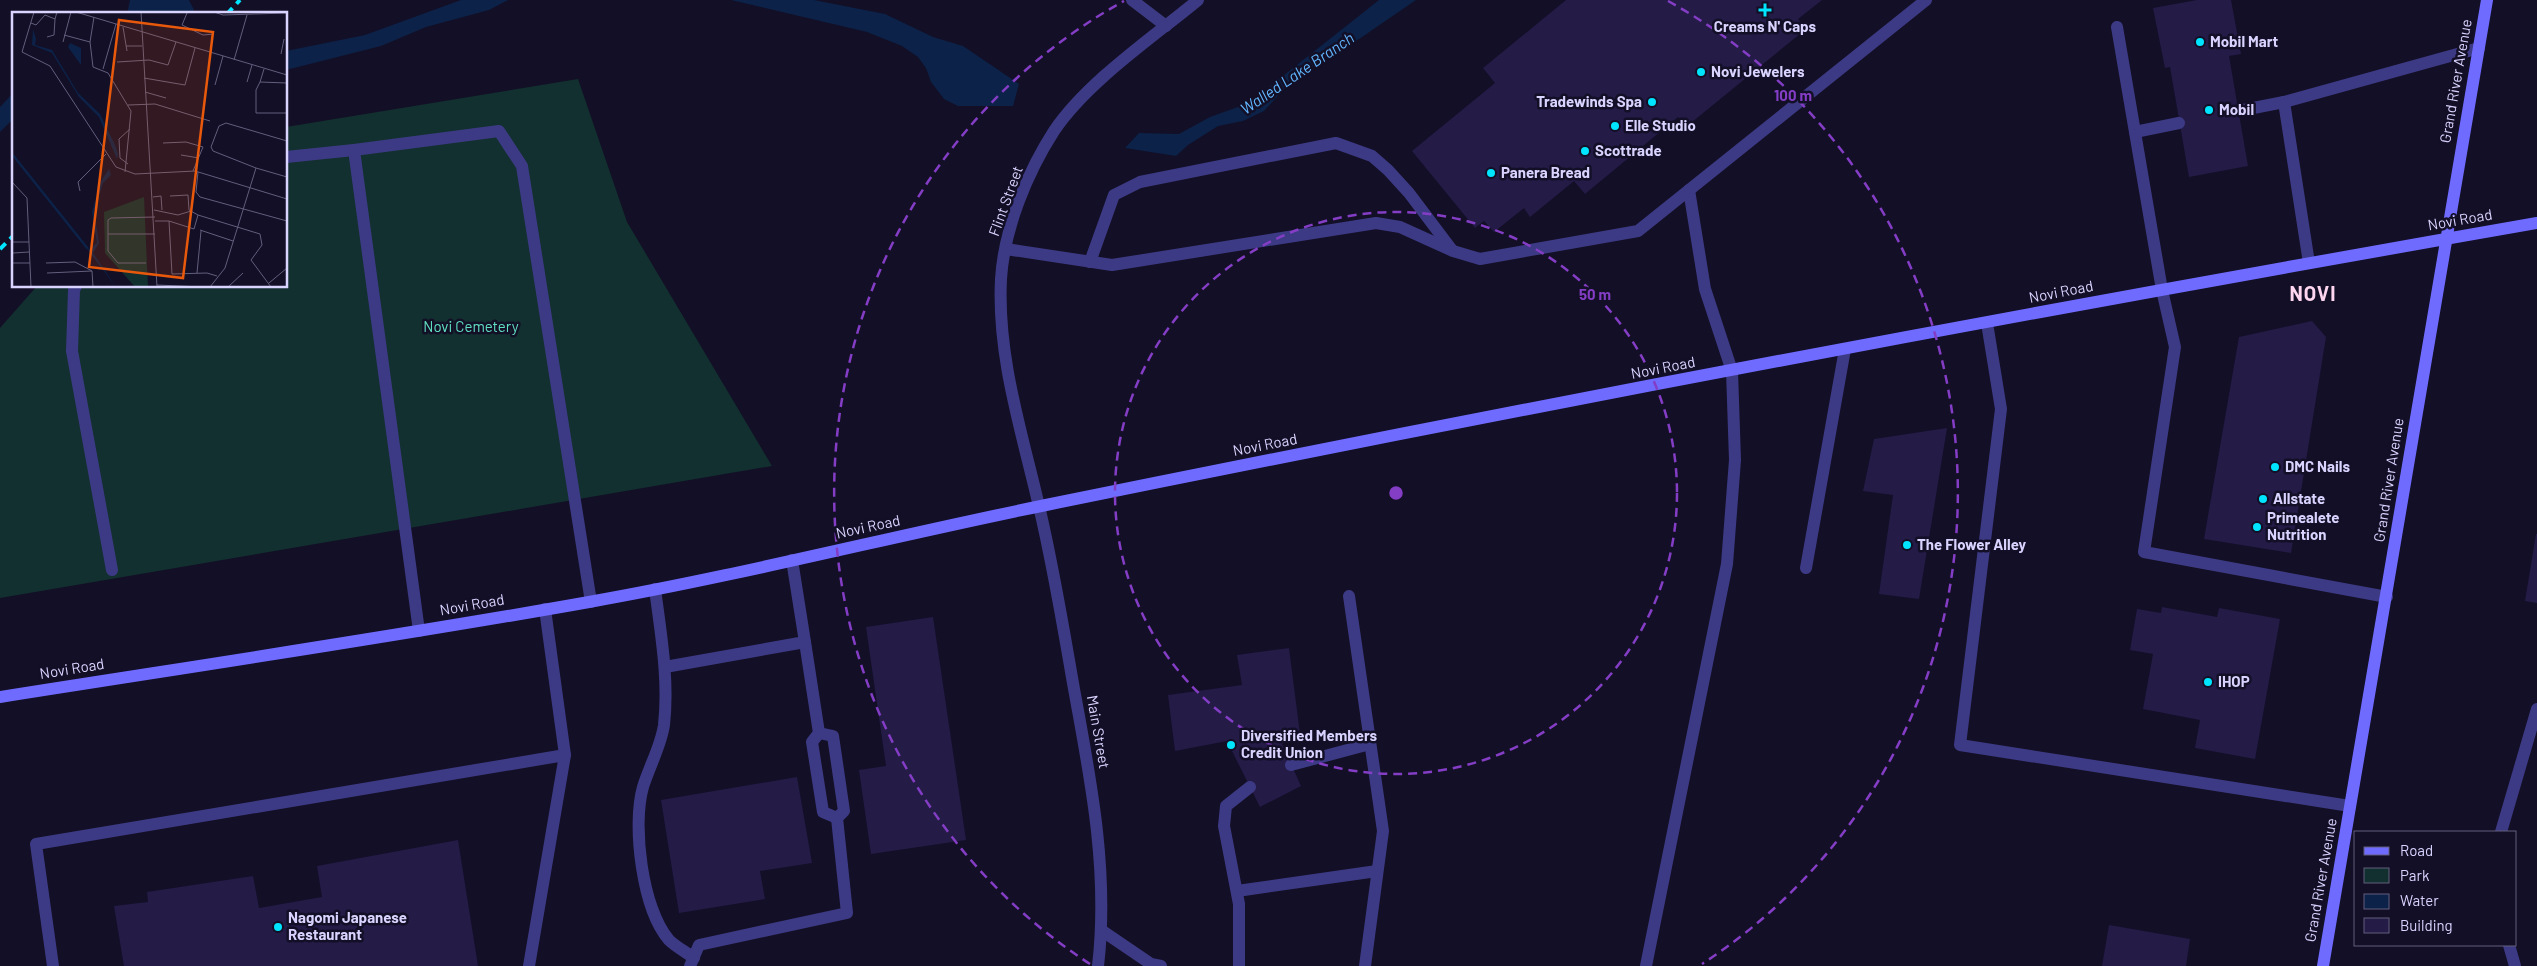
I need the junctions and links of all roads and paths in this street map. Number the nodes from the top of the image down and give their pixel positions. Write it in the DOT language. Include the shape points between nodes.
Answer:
graph roads {
  1 [pos="1132,0"];
  2 [pos="1198,0"];
  3 [pos="1926,0"];
  4 [pos="2487,0"];
  5 [pos="1166,26"];
  6 [pos="2117,27"];
  7 [pos="2479,48"];
  8 [pos="2284,102"];
  9 [pos="2238,111"];
  10 [pos="2179,123"];
  11 [pos="2135,132"];
  12 [pos="354,150"];
  13 [pos="288,158"];
  14 [pos="1689,190"];
  15 [pos="2537,223"];
  16 [pos="2446,239"];
  17 [pos="1006,250"];
  18 [pos="1453,251"];
  19 [pos="1090,262"];
  20 [pos="2309,262"];
  21 [pos="75,288"];
  22 [pos="2162,290"];
  23 [pos="1987,322"];
  24 [pos="1845,349"];
  25 [pos="1732,371"];
  26 [pos="1039,506"];
  27 [pos="792,560"];
  28 [pos="1806,568"];
  29 [pos="112,570"];
  30 [pos="656,589"];
  31 [pos="1349,596"];
  32 [pos="2387,597"];
  33 [pos="591,602"];
  34 [pos="545,609"];
  35 [pos="419,631"];
  36 [pos="805,642"];
  37 [pos="665,667"];
  38 [pos="0,697"];
  39 [pos="2537,709"];
  40 [pos="819,733"];
  41 [pos="1370,744"];
  42 [pos="565,755"];
  43 [pos="1291,765"];
  44 [pos="1250,788"];
  45 [pos="2350,806"];
  46 [pos="838,818"];
  47 [pos="2501,831"];
  48 [pos="1377,872"];
  49 [pos="1237,891"];
  50 [pos="1101,930"];
  51 [pos="2509,946"];
  52 [pos="692,962"];
  53 [pos="53,966"];
  54 [pos="529,966"];
  55 [pos="1098,966"];
  56 [pos="1161,966"];
  57 [pos="1239,966"];
  58 [pos="1365,966"];
  59 [pos="1646,966"];
  60 [pos="2323,966"];
  61 [pos="2515,966"];
  1 -- 5 [label="street"];
  2 -- 5 [label="street, Flint Street"];
  3 -- 14 [label="street"];
  4 -- 7 [label="main road, Grand River Avenue"];
  5 -- 17 [label="street, Flint Street" via="1066,115 1044,148 1027,184"];
  6 -- 11 [label="street"];
  7 -- 8 [label="street"];
  7 -- 16 [label="main road, Grand River Avenue"];
  8 -- 9 [label="street"];
  8 -- 20 [label="street"];
  10 -- 11 [label="street"];
  11 -- 22 [label="street"];
  12 -- 13 [label="street"];
  12 -- 33 [label="street" via="499,131 522,166"];
  12 -- 35 [label="street"];
  14 -- 18 [label="street" via="1638,230 1480,259"];
  14 -- 25 [label="street" via="1705,289"];
  15 -- 16 [label="main road, Novi Road"];
  16 -- 20 [label="main road, Novi Road"];
  16 -- 32 [label="main road, Grand River Avenue"];
  17 -- 19 [label="street"];
  17 -- 26 [label="street, Flint Street" via="1001,279 1004,352"];
  18 -- 19 [label="street" via="1400,227 1376,223 1112,265"];
  18 -- 19 [label="street" via="1409,192 1388,170 1372,156 1336,143 1140,182 1114,195"];
  20 -- 22 [label="main road, Novi Road"];
  21 -- 29 [label="street" via="72,351"];
  22 -- 23 [label="main road, Novi Road"];
  22 -- 32 [label="street" via="2175,347 2144,552"];
  23 -- 24 [label="main road, Novi Road"];
  23 -- 45 [label="street" via="2001,409 1960,745"];
  24 -- 25 [label="main road, Novi Road"];
  24 -- 28 [label="street"];
  25 -- 26 [label="main road, Novi Road"];
  25 -- 59 [label="street" via="1735,460 1727,564"];
  26 -- 27 [label="main road, Novi Road"];
  26 -- 50 [label="street, Main Street" via="1095,804 1100,856"];
  27 -- 30 [label="main road, Novi Road"];
  27 -- 36 [label="street"];
  30 -- 33 [label="main road, Novi Road"];
  30 -- 37 [label="street"];
  31 -- 41 [label="street"];
  32 -- 45 [label="main road, Grand River Avenue"];
  33 -- 34 [label="main road, Novi Road"];
  34 -- 35 [label="main road, Novi Road"];
  34 -- 42 [label="street"];
  35 -- 38 [label="main road, Novi Road"];
  36 -- 37 [label="street"];
  36 -- 40 [label="street"];
  37 -- 52 [label="street" via="664,728 642,789 639,837 644,881 653,915 670,940"];
  39 -- 47 [label="street"];
  40 -- 46 [label="street" via="812,742 823,812"];
  40 -- 46 [label="street" via="832,736 844,811"];
  41 -- 43 [label="street"];
  41 -- 48 [label="street" via="1383,831"];
  42 -- 53 [label="street" via="36,844"];
  42 -- 54 [label="street"];
  44 -- 49 [label="street" via="1226,806 1224,826"];
  45 -- 60 [label="main road, Grand River Avenue"];
  46 -- 52 [label="street" via="847,913 699,945"];
  48 -- 49 [label="street"];
  48 -- 58 [label="street"];
  49 -- 57 [label="street"];
  50 -- 55 [label="street, Main Street"];
  50 -- 56 [label="street" via="1151,964"];
  51 -- 61 [label="street"];
}
